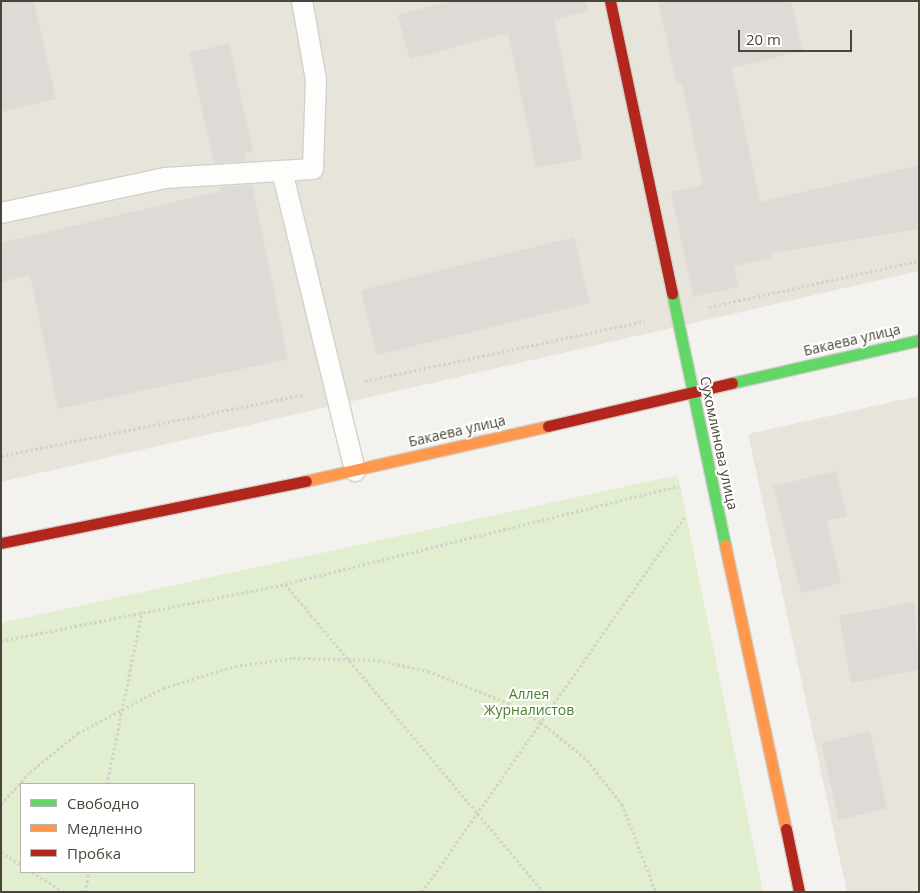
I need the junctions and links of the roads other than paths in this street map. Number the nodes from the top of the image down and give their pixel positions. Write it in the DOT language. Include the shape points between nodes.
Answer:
graph roads {
  1 [pos="302,1"];
  2 [pos="610,1"];
  3 [pos="282,171"];
  4 [pos="1,213"];
  5 [pos="919,340"];
  6 [pos="693,391"];
  7 [pos="355,471"];
  8 [pos="1,542"];
  9 [pos="799,892"];
  1 -- 3 [label="lane" via="316,80 313,170"];
  2 -- 6 [label="main road, Сухомлинова улица"];
  3 -- 4 [label="lane" via="165,178"];
  3 -- 7 [label="lane"];
  5 -- 6 [label="main road, Бакаева улица"];
  6 -- 7 [label="main road, Бакаева улица"];
  6 -- 9 [label="main road, Сухомлинова улица"];
  7 -- 8 [label="main road, Бакаева улица"];
}
